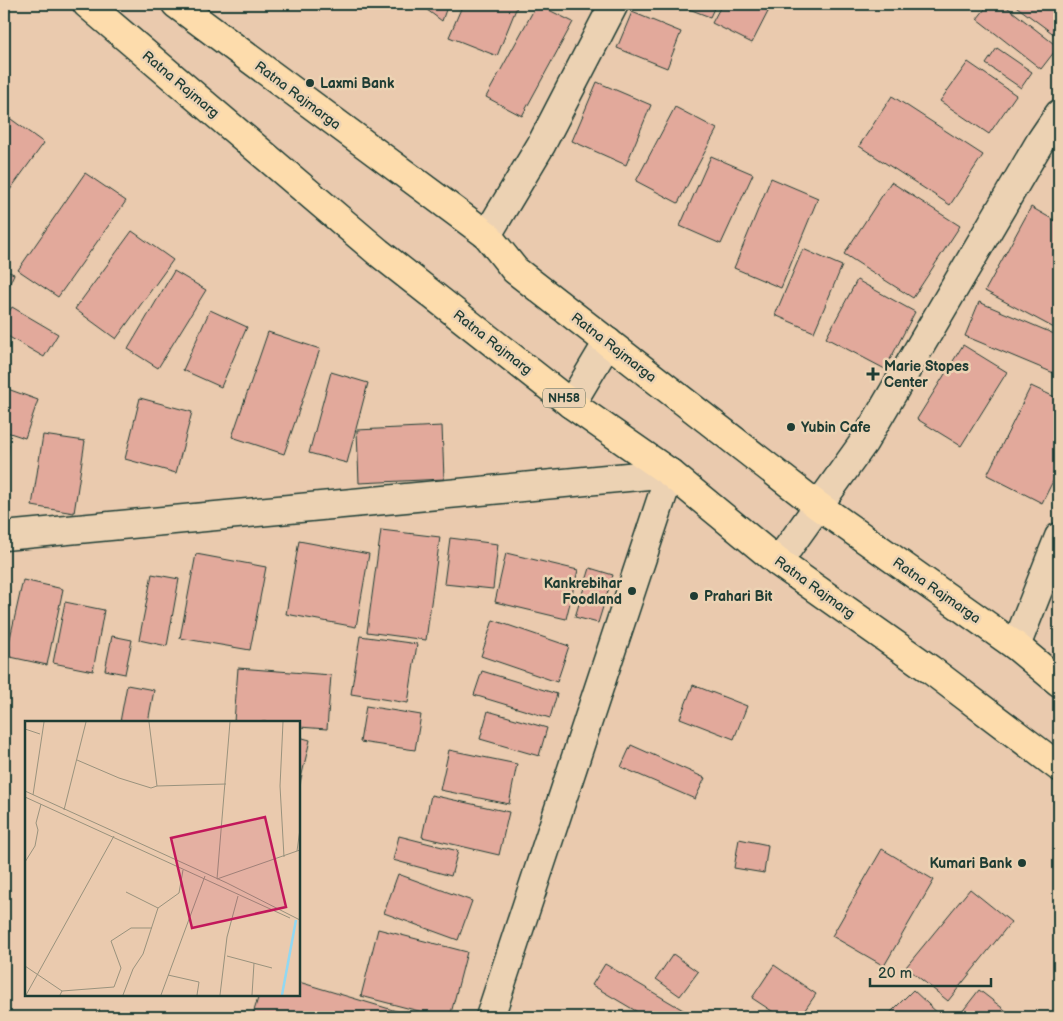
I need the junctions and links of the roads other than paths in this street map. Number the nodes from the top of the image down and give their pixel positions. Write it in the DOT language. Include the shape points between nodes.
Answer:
graph roads {
  1 [pos="87,4"];
  2 [pos="176,4"];
  3 [pos="614,4"];
  4 [pos="1059,114"];
  5 [pos="487,235"];
  6 [pos="608,342"];
  7 [pos="571,404"];
  8 [pos="670,473"];
  9 [pos="817,505"];
  10 [pos="4,536"];
  11 [pos="1059,537"];
  12 [pos="778,562"];
  13 [pos="1016,646"];
  14 [pos="1059,682"];
  15 [pos="1059,767"];
  16 [pos="490,1017"];
  1 -- 7 [label="main road, Ratna Rajmarg / NH58" via="378,252"];
  2 -- 5 [label="main road, Ratna Rajmarga"];
  3 -- 5 [label="street" via="541,145"];
  4 -- 9 [label="street" via="864,442"];
  5 -- 6 [label="main road, Ratna Rajmarga" via="515,270"];
  6 -- 7 [label="street"];
  6 -- 9 [label="main road, Ratna Rajmarga"];
  7 -- 8 [label="main road, Ratna Rajmarg / NH58"];
  8 -- 10 [label="street"];
  8 -- 12 [label="main road, Ratna Rajmarg / NH58"];
  8 -- 16 [label="street"];
  9 -- 12 [label="street"];
  9 -- 13 [label="main road, Ratna Rajmarga"];
  11 -- 13 [label="street"];
  12 -- 15 [label="main road, Ratna Rajmarg / NH58" via="931,670"];
  13 -- 14 [label="main road, Ratna Rajmarga"];
}
